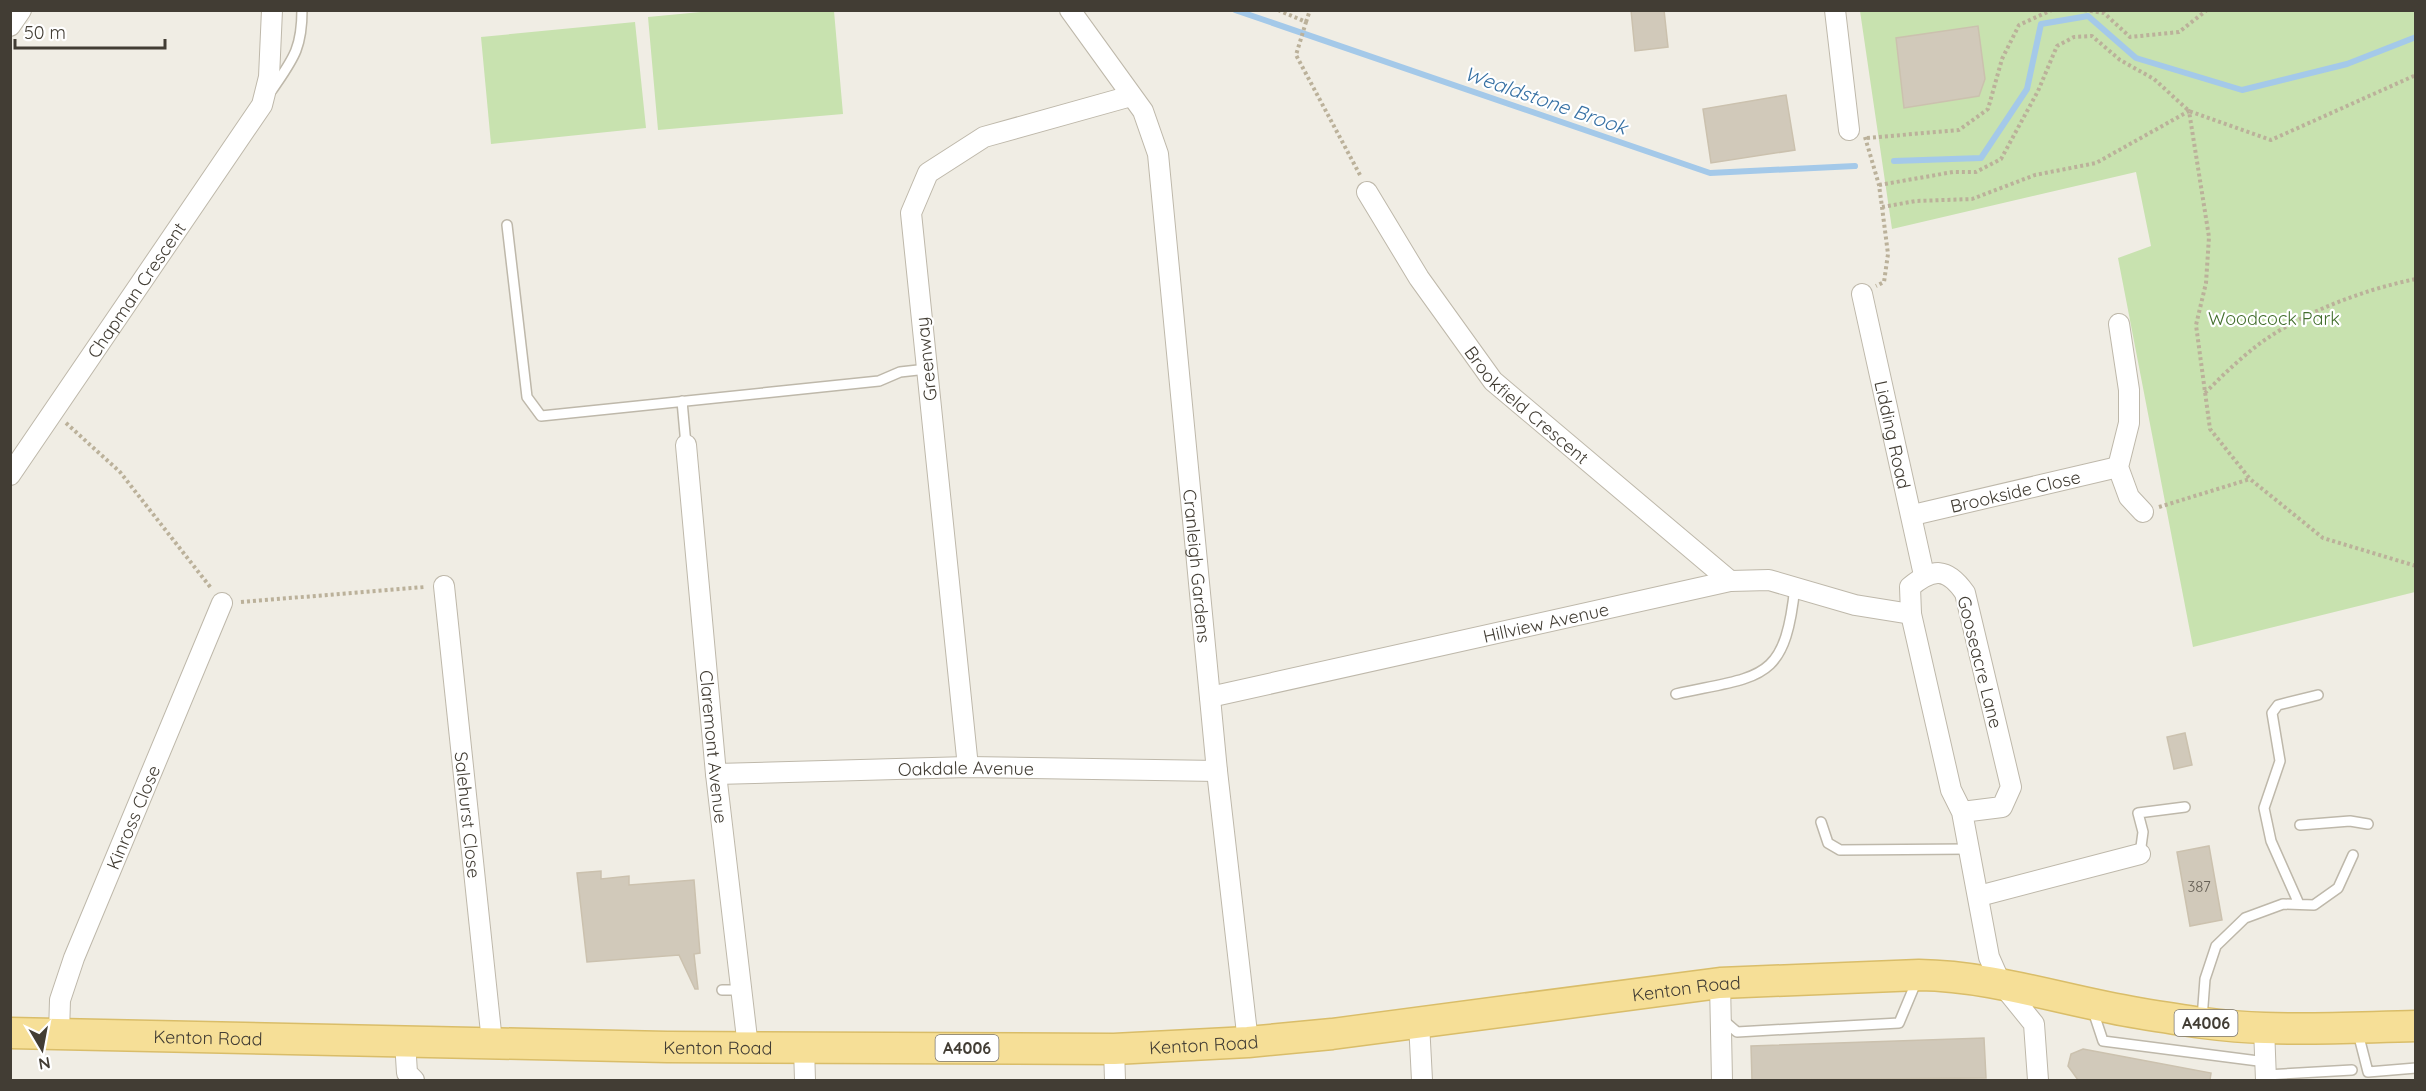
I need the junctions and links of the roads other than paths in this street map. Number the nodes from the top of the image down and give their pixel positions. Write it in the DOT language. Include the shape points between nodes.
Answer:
graph roads {
  1 [pos="21,10"];
  2 [pos="272,10"];
  3 [pos="302,10"];
  4 [pos="1070,10"];
  5 [pos="1835,10"];
  6 [pos="10,26"];
  7 [pos="1131,96"];
  8 [pos="262,105"];
  9 [pos="1858,134"];
  10 [pos="1367,192"];
  11 [pos="507,225"];
  12 [pos="1862,294"];
  13 [pos="2119,324"];
  14 [pos="927,369"];
  15 [pos="682,401"];
  16 [pos="686,446"];
  17 [pos="2118,468"];
  18 [pos="10,475"];
  19 [pos="2143,512"];
  20 [pos="1913,515"];
  21 [pos="1730,581"];
  22 [pos="1917,581"];
  23 [pos="444,585"];
  24 [pos="1795,586"];
  25 [pos="222,603"];
  26 [pos="1879,607"];
  27 [pos="1911,614"];
  28 [pos="1676,694"];
  29 [pos="2318,695"];
  30 [pos="1210,697"];
  31 [pos="968,767"];
  32 [pos="1217,771"];
  33 [pos="716,774"];
  34 [pos="2185,807"];
  35 [pos="1962,812"];
  36 [pos="1821,822"];
  37 [pos="2368,824"];
  38 [pos="2300,825"];
  39 [pos="1969,849"];
  40 [pos="2140,854"];
  41 [pos="2353,855"];
  42 [pos="1979,896"];
  43 [pos="2299,904"];
  44 [pos="1919,975"];
  45 [pos="2000,982"];
  46 [pos="1720,983"];
  47 [pos="2091,1005"];
  48 [pos="1721,1018"];
  49 [pos="1419,1023"];
  50 [pos="2202,1023"];
  51 [pos="2415,1026"];
  52 [pos="2356,1027"];
  53 [pos="2265,1028"];
  54 [pos="10,1033"];
  55 [pos="59,1034"];
  56 [pos="405,1041"];
  57 [pos="492,1042"];
  58 [pos="1248,1042"];
  59 [pos="748,1047"];
  60 [pos="804,1048"];
  61 [pos="1114,1049"];
  62 [pos="2415,1068"];
  63 [pos="2352,1070"];
  64 [pos="2266,1072"];
  65 [pos="414,1080"];
  66 [pos="805,1080"];
  67 [pos="1115,1080"];
  68 [pos="1422,1080"];
  69 [pos="1722,1080"];
  70 [pos="2038,1080"];
  1 -- 6 [label="street"];
  2 -- 8 [label="street, Chapman Crescent" via="270,77"];
  3 -- 8 [label="lane, Chapman Crescent" via="297,54"];
  4 -- 7 [label="street, Cranleigh Gardens"];
  5 -- 9 [label="street"];
  7 -- 14 [label="street, Greenway" via="984,137 928,173 911,213"];
  7 -- 30 [label="street, Cranleigh Gardens" via="1143,111 1158,154"];
  8 -- 18 [label="street, Chapman Crescent"];
  10 -- 21 [label="street, Brookfield Crescent" via="1419,279 1493,381"];
  11 -- 15 [label="lane" via="527,397 535,411 542,416"];
  12 -- 20 [label="street, Lidding Road"];
  13 -- 17 [label="street" via="2129,390 2129,423"];
  14 -- 15 [label="lane" via="900,372 879,381"];
  14 -- 31 [label="street, Greenway"];
  15 -- 16 [label="lane"];
  16 -- 33 [label="street, Claremont Avenue"];
  17 -- 19 [label="street" via="2129,498"];
  17 -- 20 [label="street, Brookside Close"];
  20 -- 22 [label="street, Lidding Road"];
  21 -- 24 [label="street, Hillview Avenue" via="1769,580"];
  21 -- 30 [label="street, Hillview Avenue"];
  22 -- 26 [label="street"];
  22 -- 27 [label="street"];
  22 -- 35 [label="street, Gooseacre Lane" via="1942,572 1956,580 1965,592 2011,788 2002,807"];
  23 -- 57 [label="street, Salehurst Close"];
  24 -- 26 [label="street, Hillview Avenue" via="1855,605"];
  24 -- 28 [label="lane" via="1784,648 1768,669 1742,680"];
  25 -- 55 [label="street, Kinross Close" via="74,958 60,1000"];
  26 -- 27 [label="street, Hillview Avenue"];
  27 -- 35 [label="street" via="1951,790"];
  29 -- 43 [label="lane" via="2278,705 2272,713 2280,761 2264,808 2271,841"];
  30 -- 32 [label="street, Cranleigh Gardens"];
  31 -- 32 [label="street, Oakdale Avenue"];
  31 -- 33 [label="street, Oakdale Avenue"];
  32 -- 58 [label="street, Cranleigh Gardens"];
  33 -- 59 [label="street, Claremont Avenue" via="732,990"];
  34 -- 40 [label="lane" via="2138,813 2143,832"];
  35 -- 39 [label="street"];
  36 -- 39 [label="lane" via="1828,843 1840,850"];
  37 -- 38 [label="lane" via="2350,821"];
  39 -- 42 [label="street"];
  40 -- 42 [label="street"];
  41 -- 43 [label="lane" via="2338,888 2314,905"];
  42 -- 45 [label="street" via="1989,957"];
  43 -- 50 [label="lane" via="2283,904 2245,918 2216,946 2205,979"];
  44 -- 45 [label="main road, Kenton Road / A4006"];
  44 -- 46 [label="main road, Kenton Road / A4006"];
  44 -- 48 [label="lane" via="1899,1023 1737,1032"];
  45 -- 47 [label="main road, A4006"];
  45 -- 70 [label="street" via="2034,1024"];
  46 -- 48 [label="street"];
  46 -- 49 [label="main road, Kenton Road / A4006"];
  47 -- 50 [label="main road, A4006"];
  47 -- 64 [label="lane" via="2103,1041"];
  48 -- 69 [label="street"];
  49 -- 58 [label="main road, Kenton Road / A4006"];
  49 -- 68 [label="street"];
  50 -- 53 [label="main road, A4006"];
  51 -- 52 [label="main road, A4006"];
  52 -- 53 [label="main road, A4006"];
  52 -- 62 [label="lane" via="2368,1072"];
  53 -- 64 [label="street"];
  54 -- 55 [label="main road, Kenton Road / A4006"];
  55 -- 56 [label="main road, Kenton Road / A4006"];
  56 -- 57 [label="main road, Kenton Road / A4006"];
  56 -- 65 [label="street" via="407,1073"];
  57 -- 59 [label="main road, Kenton Road / A4006"];
  58 -- 61 [label="main road, Kenton Road / A4006"];
  59 -- 60 [label="main road, Kenton Road / A4006"];
  60 -- 61 [label="main road, Kenton Road / A4006"];
  60 -- 66 [label="street"];
  61 -- 67 [label="street"];
  63 -- 64 [label="lane"];
}
